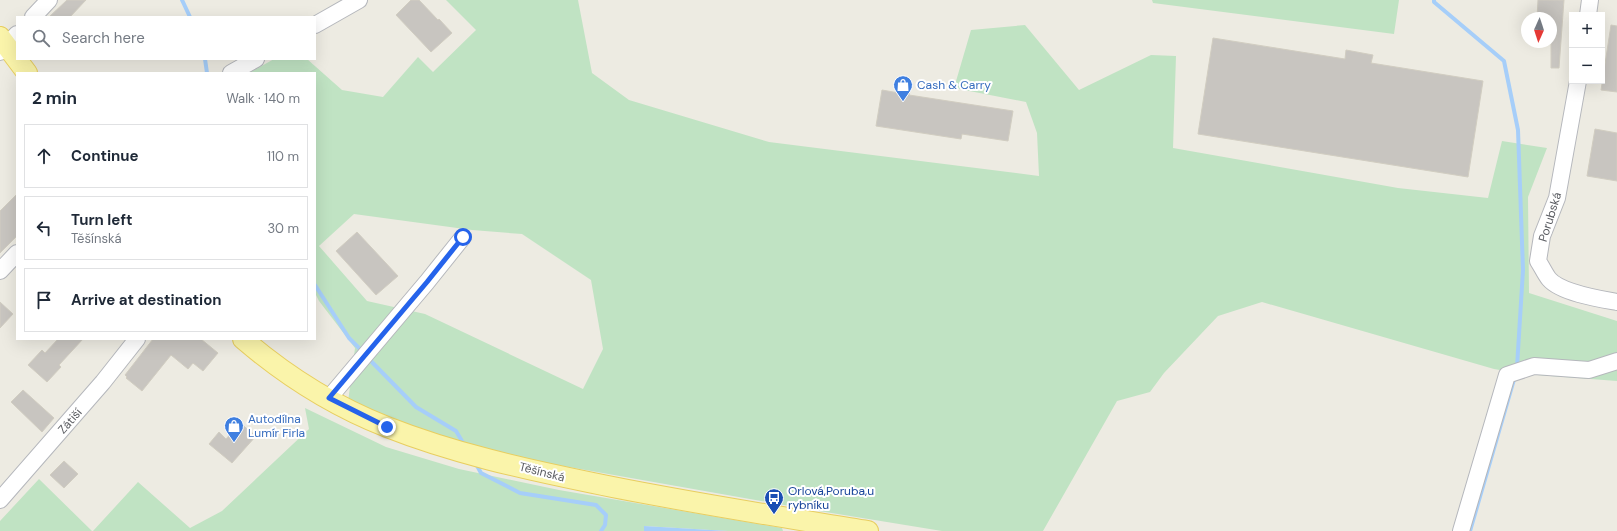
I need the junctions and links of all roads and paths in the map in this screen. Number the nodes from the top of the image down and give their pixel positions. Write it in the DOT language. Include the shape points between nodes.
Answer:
graph roads {
  1 [pos="49,0"];
  2 [pos="359,0"];
  3 [pos="1590,0"];
  4 [pos="1588,12"];
  5 [pos="34,16"];
  6 [pos="316,25"];
  7 [pos="6,42"];
  8 [pos="16,57"];
  9 [pos="18,60"];
  10 [pos="254,60"];
  11 [pos="26,72"];
  12 [pos="233,72"];
  13 [pos="1577,84"];
  14 [pos="463,237"];
  15 [pos="16,255"];
  16 [pos="0,271"];
  17 [pos="1617,302"];
  18 [pos="136,340"];
  19 [pos="244,340"];
  20 [pos="1617,361"];
  21 [pos="329,398"];
  22 [pos="0,500"];
  23 [pos="868,531"];
  24 [pos="1461,531"];
  1 -- 5 [label="street"];
  2 -- 6 [label="street"];
  3 -- 4 [label="street"];
  7 -- 8 [label="main road"];
  9 -- 11 [label="main road"];
  10 -- 12 [label="street"];
  13 -- 17 [label="street, Porubská" via="1557,198 1542,236 1538,261 1550,281 1564,289 1590,298"];
  14 -- 21 [label="street"];
  15 -- 16 [label="street"];
  18 -- 22 [label="street, Zátiší"];
  19 -- 21 [label="main road, Těšínská"];
  20 -- 24 [label="street" via="1589,370 1534,366 1508,375"];
  21 -- 23 [label="main road, Těšínská" via="387,427 441,446 543,473 636,492"];
}
